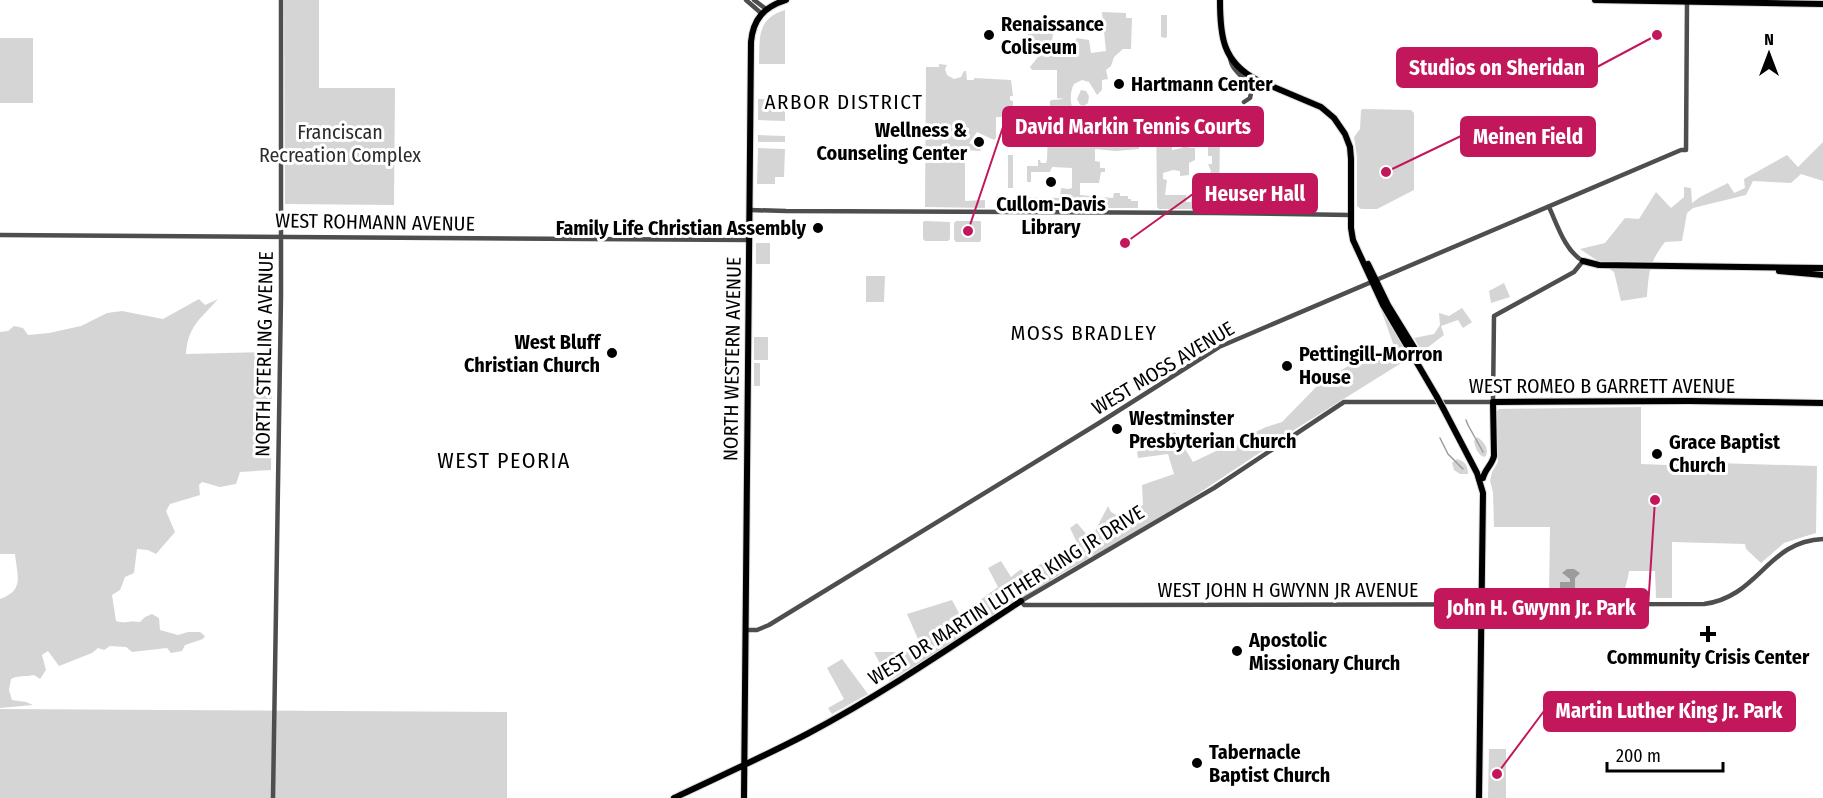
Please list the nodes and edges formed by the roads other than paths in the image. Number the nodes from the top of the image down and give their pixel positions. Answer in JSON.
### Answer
{"nodes":[{"id":1,"x":281,"y":0,"type":"edge"},
{"id":2,"x":746,"y":0,"type":"edge"},
{"id":3,"x":754,"y":0,"type":"edge"},
{"id":4,"x":786,"y":0,"type":"edge"},
{"id":5,"x":1220,"y":0,"type":"edge"},
{"id":6,"x":1595,"y":0,"type":"edge"},
{"id":7,"x":1688,"y":1,"type":"edge"},
{"id":8,"x":1823,"y":4,"type":"edge"},
{"id":9,"x":764,"y":11,"type":"junction"},
{"id":10,"x":1230,"y":57,"type":"junction"},
{"id":11,"x":1244,"y":102,"type":"dead end"},
{"id":12,"x":1549,"y":207,"type":"junction"},
{"id":13,"x":750,"y":210,"type":"junction"},
{"id":14,"x":1350,"y":215,"type":"junction"},
{"id":15,"x":0,"y":235,"type":"edge"},
{"id":16,"x":280,"y":236,"type":"junction"},
{"id":17,"x":749,"y":240,"type":"junction"},
{"id":18,"x":1583,"y":261,"type":"junction"},
{"id":19,"x":1755,"y":267,"type":"junction"},
{"id":20,"x":1823,"y":268,"type":"edge"},
{"id":21,"x":1823,"y":275,"type":"edge"},
{"id":22,"x":1374,"y":281,"type":"junction"},
{"id":23,"x":1344,"y":402,"type":"joint"},
{"id":24,"x":1493,"y":402,"type":"junction"},
{"id":25,"x":1823,"y":403,"type":"edge"},
{"id":26,"x":1444,"y":407,"type":"junction"},
{"id":27,"x":1476,"y":463,"type":"junction"},
{"id":28,"x":1488,"y":467,"type":"junction"},
{"id":29,"x":1479,"y":470,"type":"junction"},
{"id":30,"x":1483,"y":478,"type":"junction"},
{"id":31,"x":1484,"y":531,"type":"junction"},
{"id":32,"x":1823,"y":539,"type":"edge"},
{"id":33,"x":1021,"y":601,"type":"junction"},
{"id":34,"x":1483,"y":604,"type":"junction"},
{"id":35,"x":746,"y":630,"type":"junction"},
{"id":36,"x":745,"y":764,"type":"junction"},
{"id":37,"x":273,"y":798,"type":"edge"},
{"id":38,"x":674,"y":798,"type":"edge"},
{"id":39,"x":744,"y":798,"type":"edge"},
{"id":40,"x":1479,"y":798,"type":"edge"}],
"edges":[{"from":1,"to":16,"type":"street","name":"NORTH STERLING AVENUE"},
{"from":2,"to":9,"type":"street"},
{"from":3,"to":9,"type":"street"},
{"from":4,"to":9,"type":"main road"},
{"from":5,"to":10,"type":"main road"},
{"from":6,"to":7,"type":"main road"},
{"from":7,"to":8,"type":"main road"},
{"from":7,"to":12,"type":"street","name":"WEST MOSS AVENUE"},
{"from":9,"to":13,"type":"main road","name":"NORTH WESTERN AVENUE"},
{"from":10,"to":11,"type":"street"},
{"from":10,"to":14,"type":"main road"},
{"from":12,"to":18,"type":"street"},
{"from":12,"to":22,"type":"street","name":"WEST MOSS AVENUE"},
{"from":13,"to":14,"type":"street"},
{"from":13,"to":17,"type":"main road","name":"NORTH WESTERN AVENUE"},
{"from":14,"to":22,"type":"main road"},
{"from":15,"to":16,"type":"street","name":"WEST ROHMANN AVENUE"},
{"from":16,"to":17,"type":"street","name":"WEST ROHMANN AVENUE"},
{"from":16,"to":37,"type":"street","name":"NORTH STERLING AVENUE"},
{"from":17,"to":35,"type":"main road","name":"NORTH WESTERN AVENUE"},
{"from":18,"to":19,"type":"main road"},
{"from":18,"to":24,"type":"street"},
{"from":19,"to":20,"type":"main road"},
{"from":19,"to":21,"type":"main road"},
{"from":22,"to":26,"type":"main road","bridge":true},
{"from":22,"to":35,"type":"street","name":"WEST MOSS AVENUE"},
{"from":23,"to":24,"type":"street","name":"WEST ROMEO B GARRETT AVENUE"},
{"from":23,"to":33,"type":"street","name":"WEST DR MARTIN LUTHER KING JR DRIVE"},
{"from":24,"to":25,"type":"main road","name":"WEST ROMEO B GARRETT AVENUE"},
{"from":24,"to":28,"type":"main road"},
{"from":26,"to":27,"type":"main road"},
{"from":26,"to":31,"type":"main road"},
{"from":27,"to":28,"type":"main road"},
{"from":27,"to":29,"type":"main road"},
{"from":28,"to":29,"type":"main road"},
{"from":28,"to":30,"type":"main road"},
{"from":29,"to":30,"type":"main road"},
{"from":30,"to":31,"type":"main road"},
{"from":31,"to":34,"type":"main road"},
{"from":32,"to":34,"type":"street","name":"WEST JOHN H GWYNN JR AVENUE"},
{"from":33,"to":34,"type":"street","name":"WEST JOHN H GWYNN JR AVENUE"},
{"from":33,"to":36,"type":"main road","name":"WEST DR MARTIN LUTHER KING JR DRIVE"},
{"from":34,"to":40,"type":"main road"},
{"from":35,"to":36,"type":"main road","name":"NORTH WESTERN AVENUE"},
{"from":36,"to":38,"type":"main road","name":"WEST DR MARTIN LUTHER KING JR DRIVE"},
{"from":36,"to":39,"type":"main road","name":"NORTH WESTERN AVENUE"}]}
